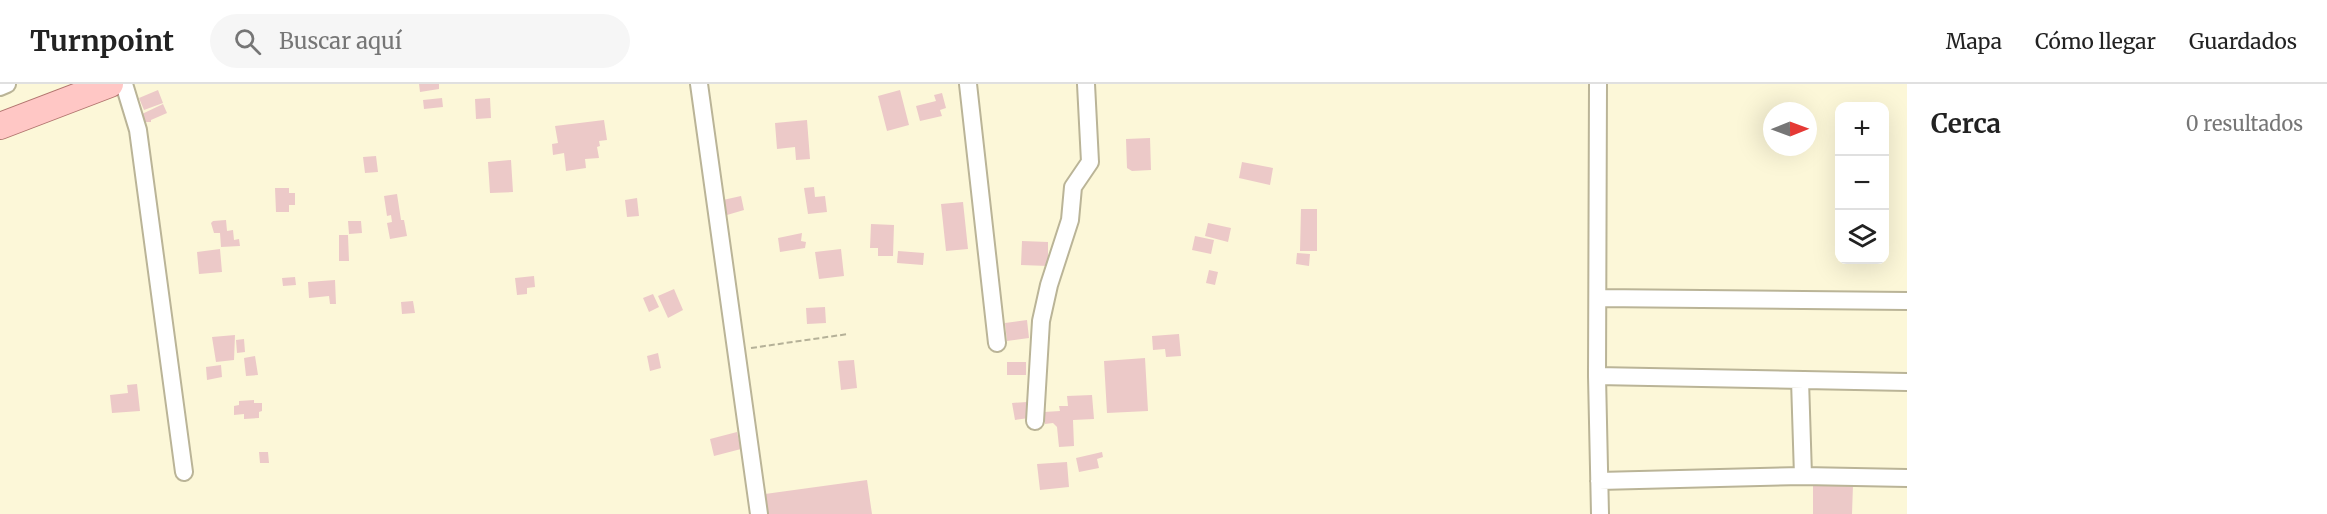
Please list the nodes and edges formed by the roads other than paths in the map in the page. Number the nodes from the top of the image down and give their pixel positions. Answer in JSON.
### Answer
{"nodes":[{"id":1,"x":7,"y":84,"type":"edge"},
{"id":2,"x":124,"y":84,"type":"edge"},
{"id":3,"x":699,"y":84,"type":"edge"},
{"id":4,"x":968,"y":84,"type":"edge"},
{"id":5,"x":1086,"y":84,"type":"edge"},
{"id":6,"x":1598,"y":84,"type":"edge"},
{"id":7,"x":99,"y":86,"type":"edge"},
{"id":8,"x":0,"y":87,"type":"edge"},
{"id":9,"x":0,"y":126,"type":"edge"},
{"id":10,"x":1598,"y":298,"type":"junction"},
{"id":11,"x":1907,"y":300,"type":"edge"},
{"id":12,"x":997,"y":343,"type":"dead end"},
{"id":13,"x":1597,"y":376,"type":"junction"},
{"id":14,"x":1800,"y":380,"type":"junction"},
{"id":15,"x":1907,"y":382,"type":"edge"},
{"id":16,"x":1035,"y":421,"type":"dead end"},
{"id":17,"x":184,"y":472,"type":"dead end"},
{"id":18,"x":1803,"y":476,"type":"junction"},
{"id":19,"x":1907,"y":478,"type":"edge"},
{"id":20,"x":1599,"y":481,"type":"junction"},
{"id":21,"x":759,"y":514,"type":"edge"},
{"id":22,"x":1600,"y":514,"type":"edge"}],
"edges":[{"from":1,"to":8,"type":"street"},
{"from":2,"to":17,"type":"street"},
{"from":3,"to":21,"type":"street"},
{"from":4,"to":12,"type":"street"},
{"from":5,"to":16,"type":"street"},
{"from":6,"to":10,"type":"street"},
{"from":7,"to":9,"type":"main road"},
{"from":10,"to":11,"type":"street"},
{"from":10,"to":13,"type":"street"},
{"from":13,"to":14,"type":"street"},
{"from":13,"to":20,"type":"street"},
{"from":14,"to":15,"type":"street"},
{"from":14,"to":18,"type":"street"},
{"from":18,"to":19,"type":"street"},
{"from":18,"to":20,"type":"street"},
{"from":20,"to":22,"type":"street"}]}
